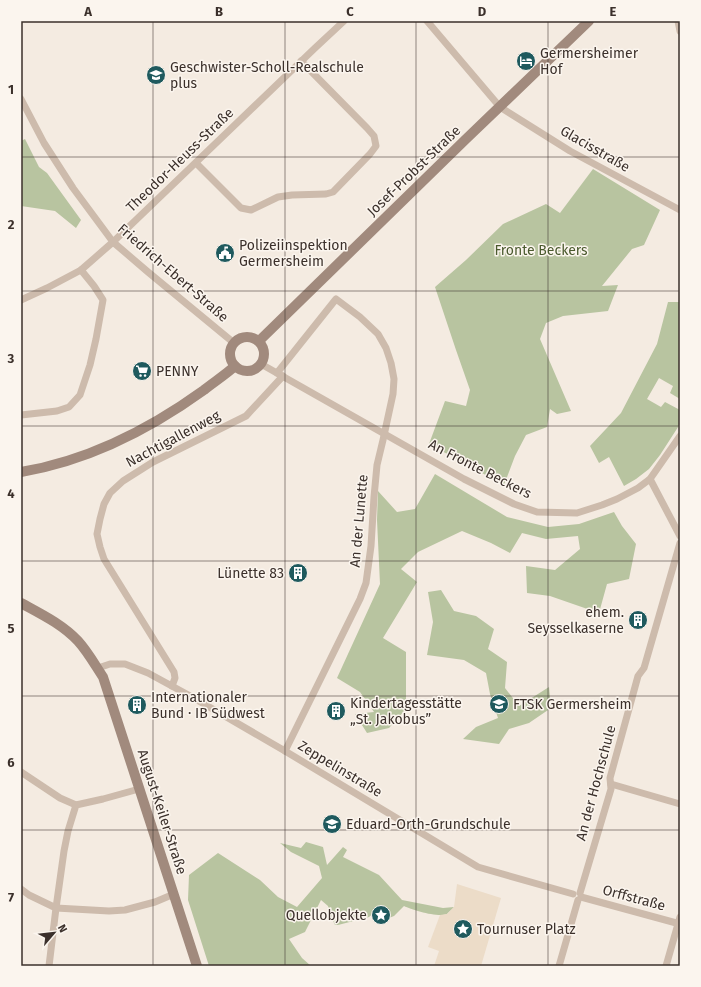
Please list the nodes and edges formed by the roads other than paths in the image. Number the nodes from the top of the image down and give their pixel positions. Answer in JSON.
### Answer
{"nodes":[{"id":1,"x":344,"y":21,"type":"edge"},
{"id":2,"x":427,"y":21,"type":"edge"},
{"id":3,"x":589,"y":21,"type":"edge"},
{"id":4,"x":678,"y":21,"type":"edge"},
{"id":5,"x":680,"y":32,"type":"edge"},
{"id":6,"x":301,"y":61,"type":"junction"},
{"id":7,"x":21,"y":98,"type":"edge"},
{"id":8,"x":500,"y":107,"type":"junction"},
{"id":9,"x":196,"y":163,"type":"junction"},
{"id":10,"x":680,"y":210,"type":"edge"},
{"id":11,"x":113,"y":242,"type":"junction"},
{"id":12,"x":81,"y":270,"type":"junction"},
{"id":13,"x":21,"y":300,"type":"edge"},
{"id":14,"x":259,"y":342,"type":"junction"},
{"id":15,"x":234,"y":343,"type":"junction"},
{"id":16,"x":261,"y":364,"type":"junction"},
{"id":17,"x":235,"y":366,"type":"junction"},
{"id":18,"x":280,"y":374,"type":"junction"},
{"id":19,"x":21,"y":415,"type":"edge"},
{"id":20,"x":384,"y":433,"type":"junction"},
{"id":21,"x":680,"y":436,"type":"edge"},
{"id":22,"x":21,"y":472,"type":"edge"},
{"id":23,"x":650,"y":479,"type":"junction"},
{"id":24,"x":680,"y":536,"type":"edge"},
{"id":25,"x":680,"y":543,"type":"edge"},
{"id":26,"x":21,"y":603,"type":"edge"},
{"id":27,"x":98,"y":668,"type":"junction"},
{"id":28,"x":172,"y":686,"type":"junction"},
{"id":29,"x":285,"y":751,"type":"junction"},
{"id":30,"x":21,"y":772,"type":"edge"},
{"id":31,"x":611,"y":784,"type":"junction"},
{"id":32,"x":139,"y":788,"type":"junction"},
{"id":33,"x":680,"y":804,"type":"edge"},
{"id":34,"x":76,"y":805,"type":"junction"},
{"id":35,"x":21,"y":889,"type":"edge"},
{"id":36,"x":174,"y":894,"type":"junction"},
{"id":37,"x":578,"y":896,"type":"junction"},
{"id":38,"x":56,"y":908,"type":"junction"},
{"id":39,"x":679,"y":921,"type":"edge"},
{"id":40,"x":49,"y":966,"type":"edge"},
{"id":41,"x":197,"y":966,"type":"edge"},
{"id":42,"x":559,"y":966,"type":"edge"},
{"id":43,"x":666,"y":966,"type":"edge"}],
"edges":[{"from":1,"to":6,"type":"street","name":"Theodor-Heuss-Straße"},
{"from":2,"to":8,"type":"street","name":"Glacisstraße"},
{"from":3,"to":8,"type":"main road","name":"Josef-Probst-Straße"},
{"from":4,"to":5,"type":"street"},
{"from":6,"to":9,"type":"street","name":"Theodor-Heuss-Straße"},
{"from":6,"to":9,"type":"street"},
{"from":7,"to":11,"type":"street","name":"Friedrich-Ebert-Straße"},
{"from":8,"to":10,"type":"street","name":"Glacisstraße"},
{"from":8,"to":14,"type":"main road","name":"Josef-Probst-Straße"},
{"from":9,"to":11,"type":"street","name":"Theodor-Heuss-Straße"},
{"from":11,"to":12,"type":"street","name":"Theodor-Heuss-Straße"},
{"from":11,"to":15,"type":"street","name":"Friedrich-Ebert-Straße"},
{"from":12,"to":13,"type":"street","name":"Theodor-Heuss-Straße"},
{"from":12,"to":19,"type":"street"},
{"from":14,"to":15,"type":"main road"},
{"from":14,"to":16,"type":"main road"},
{"from":15,"to":17,"type":"main road"},
{"from":16,"to":17,"type":"main road"},
{"from":16,"to":18,"type":"street","name":"An Fronte Beckers"},
{"from":17,"to":22,"type":"main road"},
{"from":18,"to":20,"type":"street","name":"An Fronte Beckers"},
{"from":18,"to":20,"type":"street","name":"An der Lunette"},
{"from":18,"to":28,"type":"street","name":"Nachtigallenweg"},
{"from":20,"to":23,"type":"street","name":"An Fronte Beckers"},
{"from":20,"to":29,"type":"street","name":"An der Lunette"},
{"from":21,"to":23,"type":"street","name":"An Fronte Beckers"},
{"from":23,"to":24,"type":"street"},
{"from":25,"to":31,"type":"street","name":"An der Hochschule"},
{"from":26,"to":27,"type":"main road","name":"August-Keiler-Straße"},
{"from":27,"to":28,"type":"street","name":"Zeppelinstraße"},
{"from":27,"to":32,"type":"main road","name":"August-Keiler-Straße"},
{"from":28,"to":29,"type":"street","name":"Zeppelinstraße"},
{"from":29,"to":37,"type":"street","name":"Zeppelinstraße"},
{"from":30,"to":34,"type":"street"},
{"from":31,"to":33,"type":"street"},
{"from":31,"to":37,"type":"street","name":"An der Hochschule"},
{"from":32,"to":34,"type":"street"},
{"from":32,"to":36,"type":"main road","name":"August-Keiler-Straße"},
{"from":34,"to":38,"type":"street"},
{"from":35,"to":38,"type":"street"},
{"from":36,"to":38,"type":"street"},
{"from":36,"to":41,"type":"main road","name":"August-Keiler-Straße"},
{"from":37,"to":39,"type":"street","name":"Orffstraße"},
{"from":37,"to":42,"type":"street","name":"An der Hochschule"},
{"from":38,"to":40,"type":"street"},
{"from":39,"to":43,"type":"street"}]}
